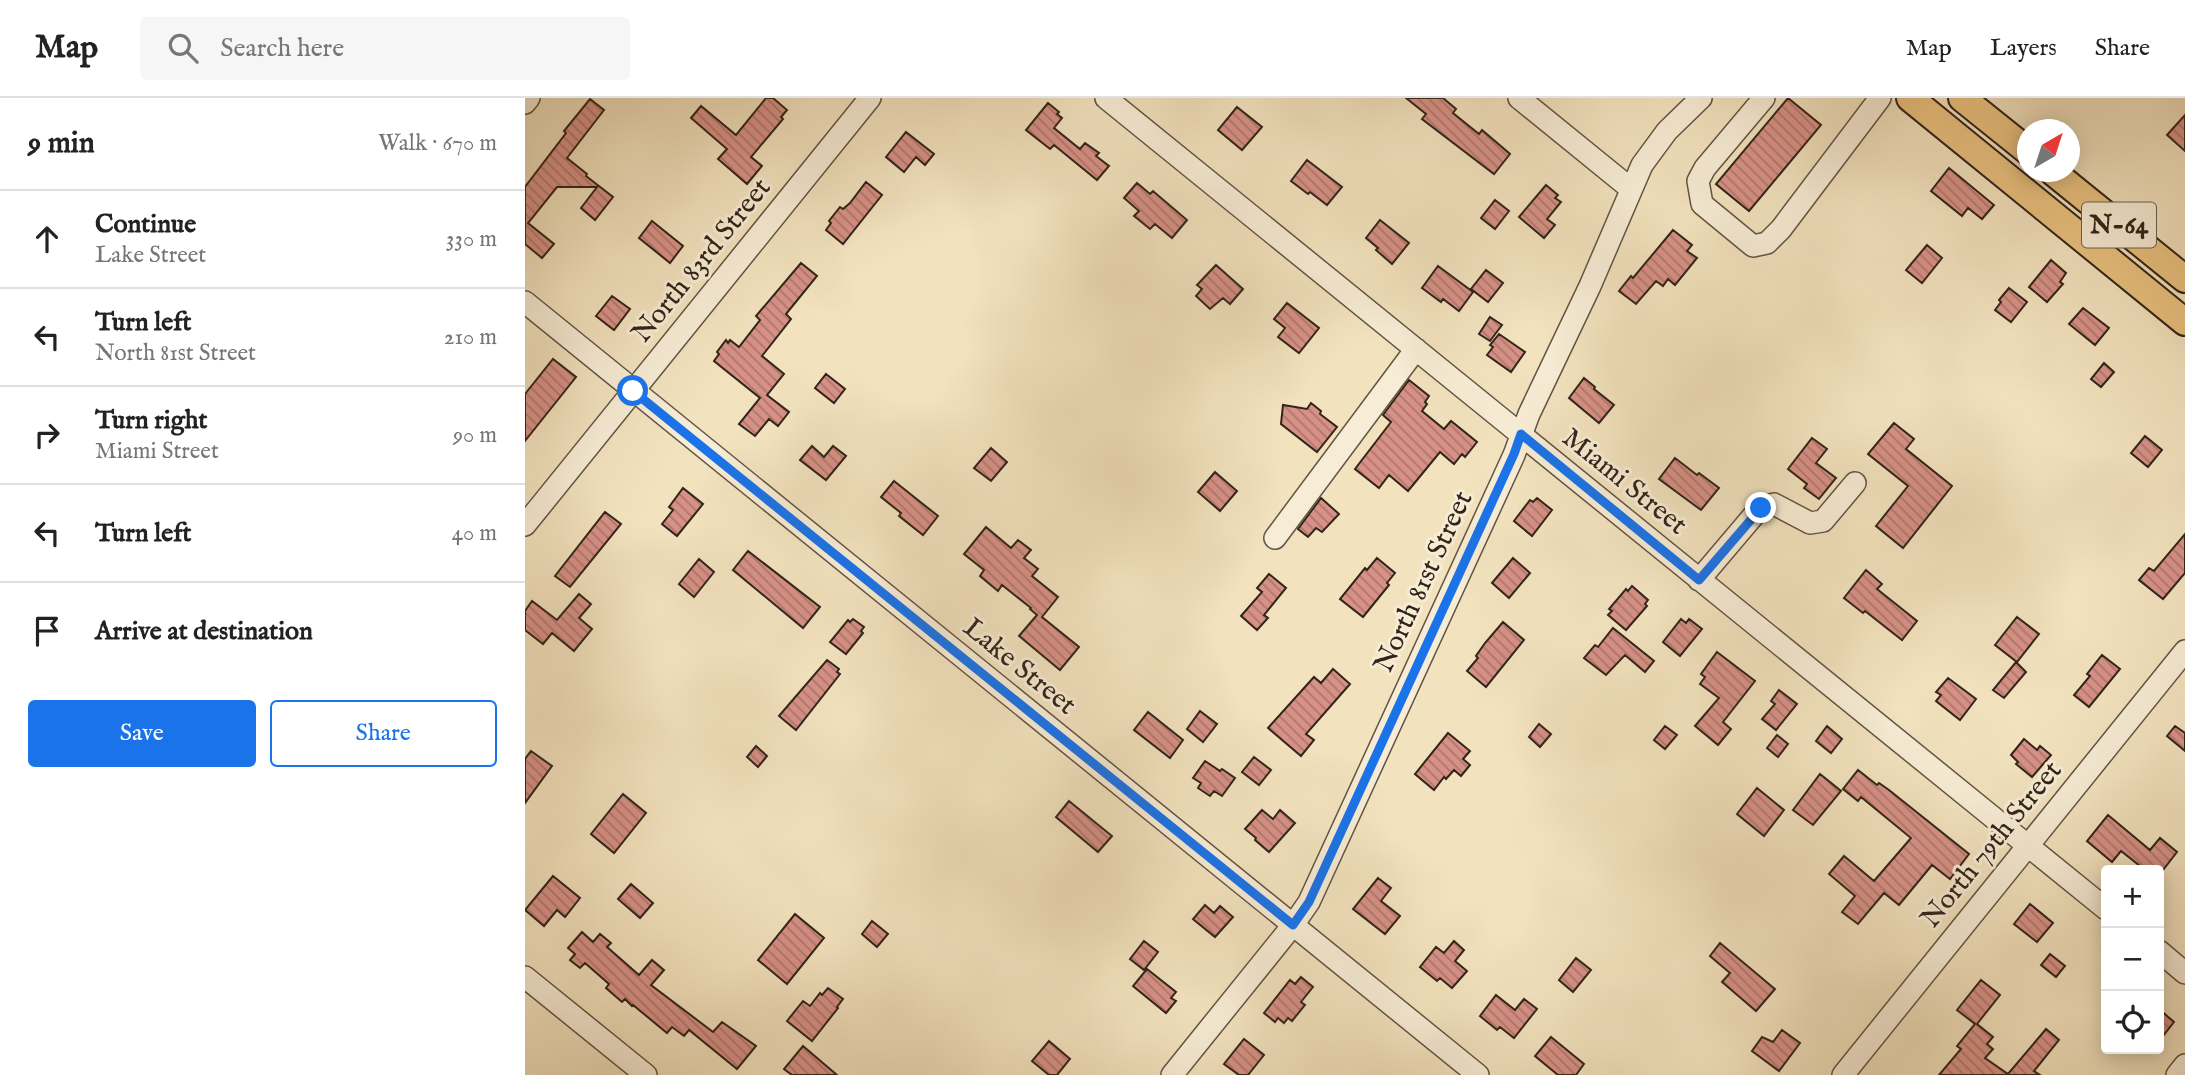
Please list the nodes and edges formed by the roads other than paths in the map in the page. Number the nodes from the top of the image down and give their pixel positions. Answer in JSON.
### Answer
{"nodes":[{"id":1,"x":529,"y":98,"type":"edge"},
{"id":2,"x":870,"y":98,"type":"edge"},
{"id":3,"x":1106,"y":98,"type":"edge"},
{"id":4,"x":1519,"y":98,"type":"edge"},
{"id":5,"x":1701,"y":98,"type":"edge"},
{"id":6,"x":1763,"y":98,"type":"edge"},
{"id":7,"x":1910,"y":98,"type":"edge"},
{"id":8,"x":1962,"y":98,"type":"edge"},
{"id":9,"x":1871,"y":100,"type":"edge"},
{"id":10,"x":525,"y":103,"type":"edge"},
{"id":11,"x":2017,"y":142,"type":"edge"},
{"id":12,"x":2065,"y":182,"type":"edge"},
{"id":13,"x":1631,"y":189,"type":"junction"},
{"id":14,"x":2185,"y":279,"type":"edge"},
{"id":15,"x":525,"y":303,"type":"edge"},
{"id":16,"x":2185,"y":322,"type":"edge"},
{"id":17,"x":1416,"y":349,"type":"junction"},
{"id":18,"x":633,"y":391,"type":"junction"},
{"id":19,"x":1521,"y":434,"type":"junction"},
{"id":20,"x":1855,"y":483,"type":"dead end"},
{"id":21,"x":525,"y":525,"type":"edge"},
{"id":22,"x":1275,"y":538,"type":"dead end"},
{"id":23,"x":1699,"y":580,"type":"junction"},
{"id":24,"x":2185,"y":651,"type":"edge"},
{"id":25,"x":2028,"y":846,"type":"junction"},
{"id":26,"x":2101,"y":905,"type":"edge"},
{"id":27,"x":1293,"y":925,"type":"junction"},
{"id":28,"x":2164,"y":955,"type":"edge"},
{"id":29,"x":2185,"y":973,"type":"edge"},
{"id":30,"x":525,"y":977,"type":"edge"},
{"id":31,"x":2185,"y":1065,"type":"edge"},
{"id":32,"x":646,"y":1075,"type":"edge"},
{"id":33,"x":1172,"y":1075,"type":"edge"},
{"id":34,"x":1478,"y":1075,"type":"edge"},
{"id":35,"x":1843,"y":1075,"type":"edge"},
{"id":36,"x":2177,"y":1075,"type":"edge"}],
"edges":[{"from":1,"to":10,"type":"street"},
{"from":2,"to":18,"type":"street","name":"North 83rd Street"},
{"from":3,"to":17,"type":"street","name":"Miami Street"},
{"from":4,"to":13,"type":"street"},
{"from":5,"to":13,"type":"street","name":"North 81st Street"},
{"from":6,"to":9,"type":"street"},
{"from":7,"to":16,"type":"main road","number":"N-64"},
{"from":8,"to":11,"type":"main road"},
{"from":12,"to":14,"type":"main road","number":"N-64"},
{"from":13,"to":19,"type":"street","name":"North 81st Street"},
{"from":15,"to":18,"type":"street","name":"Lake Street"},
{"from":17,"to":19,"type":"street","name":"Miami Street"},
{"from":17,"to":22,"type":"street"},
{"from":18,"to":21,"type":"street","name":"North 83rd Street"},
{"from":18,"to":27,"type":"street","name":"Lake Street"},
{"from":19,"to":23,"type":"street","name":"Miami Street"},
{"from":19,"to":27,"type":"street","name":"North 81st Street"},
{"from":20,"to":23,"type":"street"},
{"from":23,"to":25,"type":"street","name":"Miami Street"},
{"from":24,"to":25,"type":"street","name":"North 79th Street"},
{"from":25,"to":26,"type":"street","name":"Miami Street"},
{"from":25,"to":35,"type":"street","name":"North 79th Street"},
{"from":27,"to":33,"type":"street","name":"North 81st Street"},
{"from":27,"to":34,"type":"street","name":"Lake Street"},
{"from":28,"to":29,"type":"street"},
{"from":30,"to":32,"type":"street"},
{"from":31,"to":36,"type":"street"}]}
